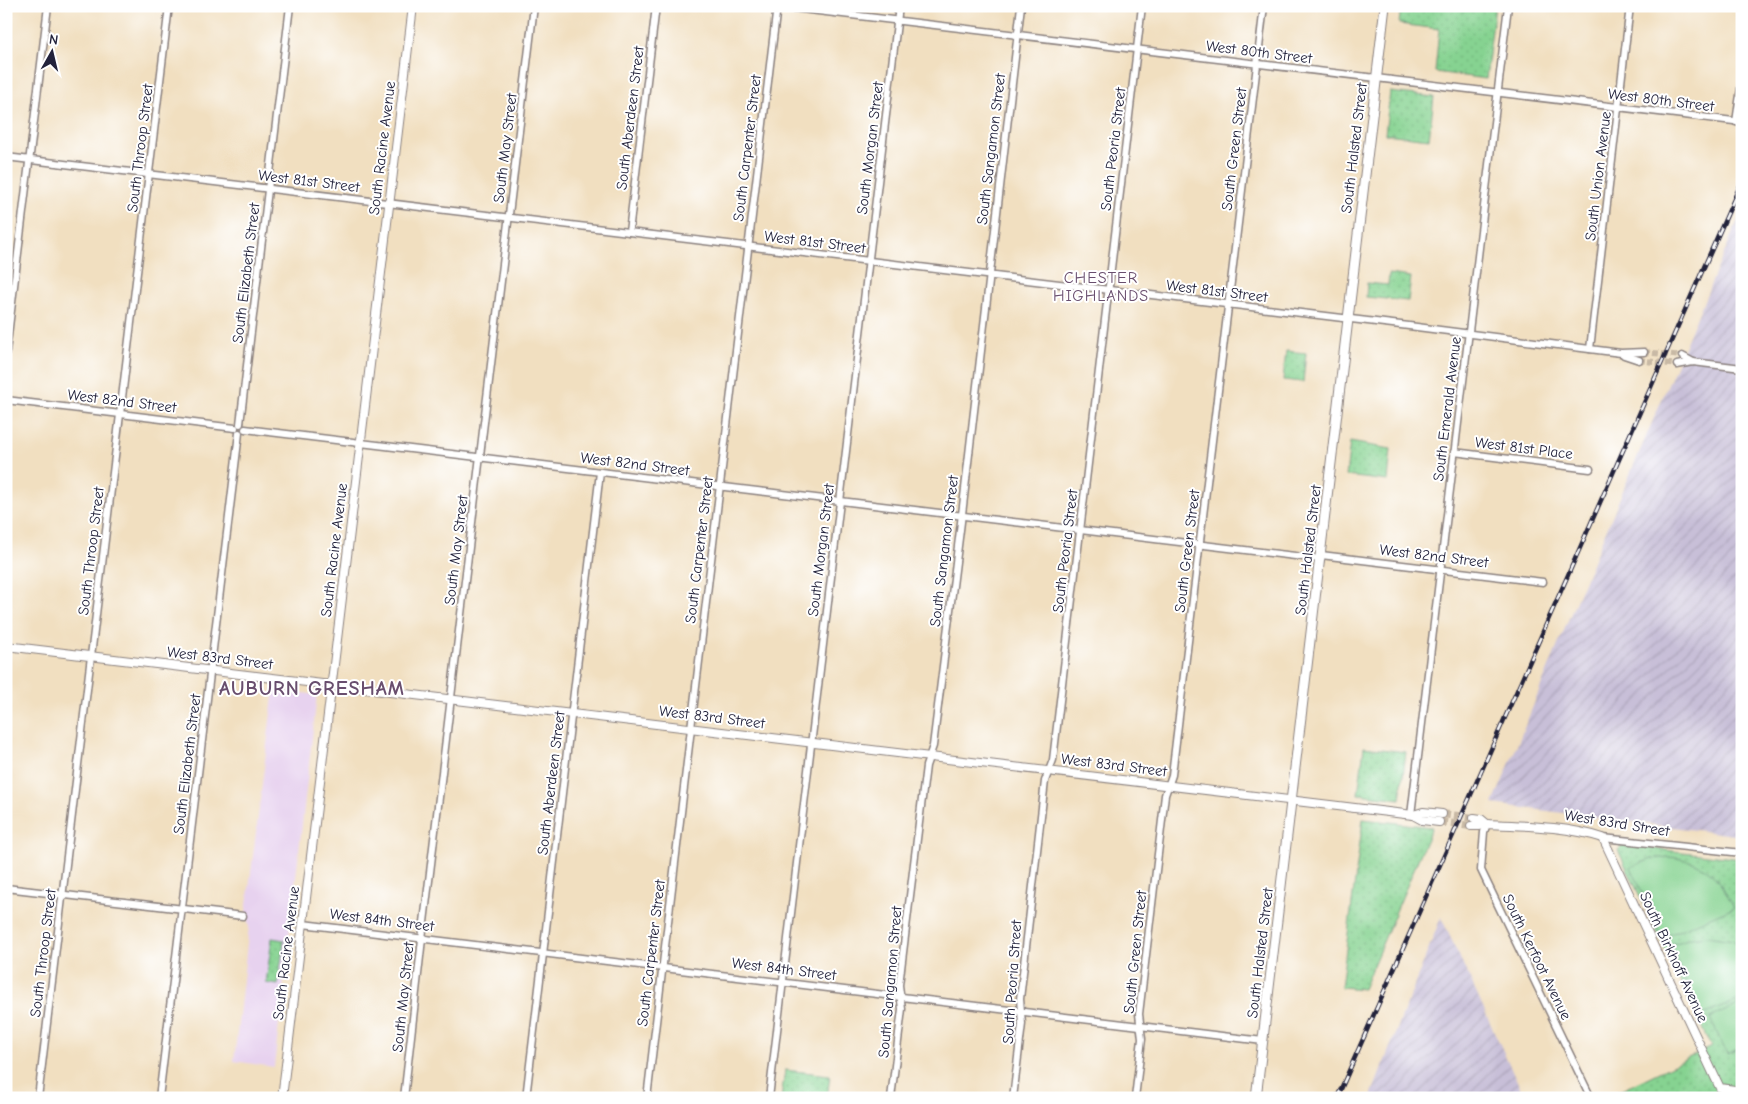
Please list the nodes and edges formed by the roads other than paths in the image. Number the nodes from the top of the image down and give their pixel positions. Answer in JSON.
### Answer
{"nodes":[{"id":1,"x":48,"y":6,"type":"edge"},
{"id":2,"x":169,"y":6,"type":"edge"},
{"id":3,"x":290,"y":6,"type":"edge"},
{"id":4,"x":412,"y":6,"type":"edge"},
{"id":5,"x":534,"y":6,"type":"edge"},
{"id":6,"x":656,"y":6,"type":"edge"},
{"id":7,"x":776,"y":6,"type":"edge"},
{"id":8,"x":900,"y":6,"type":"edge"},
{"id":9,"x":1021,"y":6,"type":"edge"},
{"id":10,"x":1142,"y":6,"type":"edge"},
{"id":11,"x":1264,"y":6,"type":"edge"},
{"id":12,"x":1385,"y":6,"type":"edge"},
{"id":13,"x":1508,"y":6,"type":"edge"},
{"id":14,"x":1630,"y":6,"type":"edge"},
{"id":15,"x":898,"y":21,"type":"junction"},
{"id":16,"x":1017,"y":35,"type":"junction"},
{"id":17,"x":1138,"y":50,"type":"junction"},
{"id":18,"x":1257,"y":64,"type":"junction"},
{"id":19,"x":1376,"y":79,"type":"junction"},
{"id":20,"x":1742,"y":81,"type":"edge"},
{"id":21,"x":1498,"y":93,"type":"junction"},
{"id":22,"x":1618,"y":108,"type":"junction"},
{"id":23,"x":1740,"y":123,"type":"edge"},
{"id":24,"x":6,"y":157,"type":"edge"},
{"id":25,"x":30,"y":160,"type":"junction"},
{"id":26,"x":149,"y":174,"type":"junction"},
{"id":27,"x":268,"y":189,"type":"junction"},
{"id":28,"x":389,"y":204,"type":"junction"},
{"id":29,"x":510,"y":218,"type":"junction"},
{"id":30,"x":629,"y":232,"type":"junction"},
{"id":31,"x":748,"y":247,"type":"junction"},
{"id":32,"x":869,"y":261,"type":"junction"},
{"id":33,"x":989,"y":276,"type":"junction"},
{"id":34,"x":1109,"y":290,"type":"junction"},
{"id":35,"x":1228,"y":305,"type":"junction"},
{"id":36,"x":1349,"y":319,"type":"junction"},
{"id":37,"x":1469,"y":334,"type":"junction"},
{"id":38,"x":1590,"y":349,"type":"junction"},
{"id":39,"x":6,"y":352,"type":"edge"},
{"id":40,"x":1644,"y":352,"type":"tunnel mouth"},
{"id":41,"x":1621,"y":353,"type":"junction"},
{"id":42,"x":1682,"y":356,"type":"tunnel mouth"},
{"id":43,"x":1639,"y":360,"type":"tunnel mouth"},
{"id":44,"x":1693,"y":362,"type":"junction"},
{"id":45,"x":1677,"y":365,"type":"tunnel mouth"},
{"id":46,"x":1742,"y":368,"type":"edge"},
{"id":47,"x":6,"y":400,"type":"edge"},
{"id":48,"x":120,"y":414,"type":"junction"},
{"id":49,"x":240,"y":428,"type":"junction"},
{"id":50,"x":360,"y":443,"type":"junction"},
{"id":51,"x":1454,"y":452,"type":"junction"},
{"id":52,"x":480,"y":457,"type":"junction"},
{"id":53,"x":1590,"y":469,"type":"dead end"},
{"id":54,"x":600,"y":472,"type":"junction"},
{"id":55,"x":719,"y":486,"type":"junction"},
{"id":56,"x":840,"y":501,"type":"junction"},
{"id":57,"x":961,"y":516,"type":"junction"},
{"id":58,"x":1080,"y":530,"type":"junction"},
{"id":59,"x":1200,"y":545,"type":"junction"},
{"id":60,"x":1320,"y":557,"type":"junction"},
{"id":61,"x":1440,"y":570,"type":"junction"},
{"id":62,"x":1543,"y":582,"type":"dead end"},
{"id":63,"x":6,"y":646,"type":"edge"},
{"id":64,"x":91,"y":656,"type":"junction"},
{"id":65,"x":210,"y":670,"type":"junction"},
{"id":66,"x":331,"y":685,"type":"junction"},
{"id":67,"x":451,"y":699,"type":"junction"},
{"id":68,"x":572,"y":714,"type":"junction"},
{"id":69,"x":690,"y":728,"type":"junction"},
{"id":70,"x":811,"y":743,"type":"junction"},
{"id":71,"x":929,"y":757,"type":"junction"},
{"id":72,"x":1049,"y":771,"type":"junction"},
{"id":73,"x":1169,"y":786,"type":"junction"},
{"id":74,"x":1292,"y":800,"type":"junction"},
{"id":75,"x":1412,"y":815,"type":"junction"},
{"id":76,"x":1440,"y":818,"type":"tunnel mouth"},
{"id":77,"x":1472,"y":822,"type":"tunnel mouth"},
{"id":78,"x":1487,"y":824,"type":"junction"},
{"id":79,"x":1603,"y":838,"type":"junction"},
{"id":80,"x":1742,"y":853,"type":"edge"},
{"id":81,"x":6,"y":888,"type":"edge"},
{"id":82,"x":63,"y":895,"type":"junction"},
{"id":83,"x":182,"y":909,"type":"junction"},
{"id":84,"x":243,"y":916,"type":"dead end"},
{"id":85,"x":303,"y":924,"type":"junction"},
{"id":86,"x":422,"y":939,"type":"junction"},
{"id":87,"x":543,"y":954,"type":"junction"},
{"id":88,"x":662,"y":968,"type":"junction"},
{"id":89,"x":782,"y":983,"type":"junction"},
{"id":90,"x":901,"y":997,"type":"junction"},
{"id":91,"x":1021,"y":1012,"type":"junction"},
{"id":92,"x":1140,"y":1026,"type":"junction"},
{"id":93,"x":1263,"y":1041,"type":"junction"},
{"id":94,"x":1742,"y":1091,"type":"edge"},
{"id":95,"x":38,"y":1098,"type":"edge"},
{"id":96,"x":159,"y":1098,"type":"edge"},
{"id":97,"x":282,"y":1098,"type":"edge"},
{"id":98,"x":404,"y":1098,"type":"edge"},
{"id":99,"x":526,"y":1098,"type":"edge"},
{"id":100,"x":646,"y":1098,"type":"edge"},
{"id":101,"x":768,"y":1098,"type":"edge"},
{"id":102,"x":892,"y":1098,"type":"edge"},
{"id":103,"x":1013,"y":1098,"type":"edge"},
{"id":104,"x":1134,"y":1098,"type":"edge"},
{"id":105,"x":1256,"y":1098,"type":"edge"},
{"id":106,"x":1591,"y":1098,"type":"edge"}],
"edges":[{"from":1,"to":25,"type":"street"},
{"from":2,"to":26,"type":"street","name":"South Throop Street"},
{"from":3,"to":27,"type":"street","name":"South Elizabeth Street"},
{"from":4,"to":28,"type":"street","name":"South Racine Avenue"},
{"from":5,"to":29,"type":"street","name":"South May Street"},
{"from":6,"to":30,"type":"street","name":"South Aberdeen Street"},
{"from":7,"to":15,"type":"street","name":"West 80th Street"},
{"from":7,"to":31,"type":"street","name":"South Carpenter Street"},
{"from":8,"to":15,"type":"street","name":"South Morgan Street"},
{"from":9,"to":16,"type":"street","name":"South Sangamon Street"},
{"from":10,"to":17,"type":"street","name":"South Peoria Street"},
{"from":11,"to":18,"type":"street","name":"South Green Street"},
{"from":12,"to":19,"type":"main road","name":"South Halsted Street"},
{"from":13,"to":21,"type":"street","name":"South Emerald Avenue"},
{"from":14,"to":22,"type":"street","name":"South Union Avenue"},
{"from":15,"to":16,"type":"street","name":"West 80th Street"},
{"from":15,"to":32,"type":"street","name":"South Morgan Street"},
{"from":16,"to":17,"type":"street","name":"West 80th Street"},
{"from":16,"to":33,"type":"street","name":"South Sangamon Street"},
{"from":17,"to":18,"type":"street","name":"West 80th Street"},
{"from":17,"to":34,"type":"street","name":"South Peoria Street"},
{"from":18,"to":19,"type":"street","name":"West 80th Street"},
{"from":18,"to":35,"type":"street","name":"South Green Street"},
{"from":19,"to":21,"type":"street","name":"West 80th Street"},
{"from":19,"to":36,"type":"main road","name":"South Halsted Street"},
{"from":20,"to":23,"type":"street"},
{"from":21,"to":22,"type":"street","name":"West 80th Street"},
{"from":21,"to":37,"type":"street","name":"South Emerald Avenue"},
{"from":22,"to":23,"type":"street","name":"West 80th Street"},
{"from":22,"to":38,"type":"street","name":"South Union Avenue"},
{"from":24,"to":25,"type":"street","name":"West 81st Street"},
{"from":25,"to":26,"type":"street","name":"West 81st Street"},
{"from":25,"to":39,"type":"street"},
{"from":26,"to":27,"type":"street","name":"West 81st Street"},
{"from":26,"to":48,"type":"street","name":"South Throop Street"},
{"from":27,"to":28,"type":"street","name":"West 81st Street"},
{"from":27,"to":49,"type":"street","name":"South Elizabeth Street"},
{"from":28,"to":29,"type":"street","name":"West 81st Street"},
{"from":28,"to":50,"type":"street","name":"South Racine Avenue"},
{"from":29,"to":30,"type":"street","name":"West 81st Street"},
{"from":29,"to":52,"type":"street","name":"South May Street"},
{"from":30,"to":31,"type":"street","name":"West 81st Street"},
{"from":31,"to":32,"type":"street","name":"West 81st Street"},
{"from":31,"to":55,"type":"street","name":"South Carpenter Street"},
{"from":32,"to":33,"type":"street","name":"West 81st Street"},
{"from":32,"to":56,"type":"street","name":"South Morgan Street"},
{"from":33,"to":34,"type":"street","name":"West 81st Street"},
{"from":33,"to":57,"type":"street","name":"South Sangamon Street"},
{"from":34,"to":35,"type":"street","name":"West 81st Street"},
{"from":34,"to":58,"type":"street","name":"South Peoria Street"},
{"from":35,"to":36,"type":"street","name":"West 81st Street"},
{"from":35,"to":59,"type":"street","name":"South Green Street"},
{"from":36,"to":37,"type":"street","name":"West 81st Street"},
{"from":36,"to":60,"type":"main road","name":"South Halsted Street"},
{"from":37,"to":38,"type":"street","name":"West 81st Street"},
{"from":37,"to":51,"type":"street","name":"South Emerald Avenue"},
{"from":38,"to":41,"type":"street","name":"West 81st Street"},
{"from":40,"to":41,"type":"street","name":"West 81st Street"},
{"from":41,"to":43,"type":"street","name":"West 81st Street"},
{"from":42,"to":44,"type":"street"},
{"from":44,"to":45,"type":"street"},
{"from":44,"to":46,"type":"street"},
{"from":47,"to":48,"type":"street","name":"West 82nd Street"},
{"from":48,"to":49,"type":"street","name":"West 82nd Street"},
{"from":48,"to":64,"type":"street","name":"South Throop Street"},
{"from":49,"to":50,"type":"street","name":"West 82nd Street"},
{"from":49,"to":65,"type":"street","name":"South Elizabeth Street"},
{"from":50,"to":52,"type":"street","name":"West 82nd Street"},
{"from":50,"to":66,"type":"street","name":"South Racine Avenue"},
{"from":51,"to":53,"type":"street","name":"West 81st Place"},
{"from":51,"to":61,"type":"street","name":"South Emerald Avenue"},
{"from":52,"to":54,"type":"street","name":"West 82nd Street"},
{"from":52,"to":67,"type":"street","name":"South May Street"},
{"from":54,"to":55,"type":"street","name":"West 82nd Street"},
{"from":54,"to":68,"type":"street","name":"South Aberdeen Street"},
{"from":55,"to":56,"type":"street","name":"West 82nd Street"},
{"from":55,"to":69,"type":"street","name":"South Carpenter Street"},
{"from":56,"to":57,"type":"street","name":"West 82nd Street"},
{"from":56,"to":70,"type":"street","name":"South Morgan Street"},
{"from":57,"to":58,"type":"street","name":"West 82nd Street"},
{"from":57,"to":71,"type":"street","name":"South Sangamon Street"},
{"from":58,"to":59,"type":"street","name":"West 82nd Street"},
{"from":58,"to":72,"type":"street","name":"South Peoria Street"},
{"from":59,"to":60,"type":"street","name":"West 82nd Street"},
{"from":59,"to":73,"type":"street","name":"South Green Street"},
{"from":60,"to":61,"type":"street","name":"West 82nd Street"},
{"from":60,"to":74,"type":"main road","name":"South Halsted Street"},
{"from":61,"to":62,"type":"street","name":"West 82nd Street"},
{"from":61,"to":75,"type":"street","name":"South Emerald Avenue"},
{"from":63,"to":64,"type":"street","name":"West 83rd Street"},
{"from":64,"to":65,"type":"street","name":"West 83rd Street"},
{"from":64,"to":82,"type":"street","name":"South Throop Street"},
{"from":65,"to":66,"type":"street","name":"West 83rd Street"},
{"from":65,"to":83,"type":"street","name":"South Elizabeth Street"},
{"from":66,"to":67,"type":"street","name":"West 83rd Street"},
{"from":66,"to":85,"type":"street","name":"South Racine Avenue"},
{"from":67,"to":68,"type":"street","name":"West 83rd Street"},
{"from":67,"to":86,"type":"street","name":"South May Street"},
{"from":68,"to":69,"type":"street","name":"West 83rd Street"},
{"from":68,"to":87,"type":"street","name":"South Aberdeen Street"},
{"from":69,"to":70,"type":"street","name":"West 83rd Street"},
{"from":69,"to":88,"type":"street","name":"South Carpenter Street"},
{"from":70,"to":71,"type":"street","name":"West 83rd Street"},
{"from":70,"to":89,"type":"street","name":"South Morgan Street"},
{"from":71,"to":72,"type":"street","name":"West 83rd Street"},
{"from":71,"to":90,"type":"street","name":"South Sangamon Street"},
{"from":72,"to":73,"type":"street","name":"West 83rd Street"},
{"from":72,"to":91,"type":"street","name":"South Peoria Street"},
{"from":73,"to":74,"type":"street","name":"West 83rd Street"},
{"from":73,"to":92,"type":"street","name":"South Green Street"},
{"from":74,"to":75,"type":"street","name":"West 83rd Street"},
{"from":74,"to":93,"type":"main road","name":"South Halsted Street"},
{"from":75,"to":76,"type":"street","name":"West 83rd Street"},
{"from":77,"to":78,"type":"street","name":"West 83rd Street"},
{"from":78,"to":79,"type":"street","name":"West 83rd Street"},
{"from":78,"to":106,"type":"street","name":"South Kerfoot Avenue"},
{"from":79,"to":80,"type":"street","name":"West 83rd Street"},
{"from":79,"to":94,"type":"street","name":"South Birkhoff Avenue"},
{"from":81,"to":82,"type":"street"},
{"from":82,"to":83,"type":"street"},
{"from":82,"to":95,"type":"street","name":"South Throop Street"},
{"from":83,"to":84,"type":"street"},
{"from":83,"to":96,"type":"street","name":"South Elizabeth Street"},
{"from":85,"to":86,"type":"street","name":"West 84th Street"},
{"from":85,"to":97,"type":"street","name":"South Racine Avenue"},
{"from":86,"to":87,"type":"street","name":"West 84th Street"},
{"from":86,"to":98,"type":"street","name":"South May Street"},
{"from":87,"to":88,"type":"street","name":"West 84th Street"},
{"from":87,"to":99,"type":"street","name":"South Aberdeen Street"},
{"from":88,"to":89,"type":"street","name":"West 84th Street"},
{"from":88,"to":100,"type":"street","name":"South Carpenter Street"},
{"from":89,"to":90,"type":"street","name":"West 84th Street"},
{"from":89,"to":101,"type":"street","name":"South Morgan Street"},
{"from":90,"to":91,"type":"street","name":"West 84th Street"},
{"from":90,"to":102,"type":"street","name":"South Sangamon Street"},
{"from":91,"to":92,"type":"street","name":"West 84th Street"},
{"from":91,"to":103,"type":"street","name":"South Peoria Street"},
{"from":92,"to":93,"type":"street","name":"West 84th Street"},
{"from":92,"to":104,"type":"street","name":"South Green Street"},
{"from":93,"to":105,"type":"main road","name":"South Halsted Street"}]}
